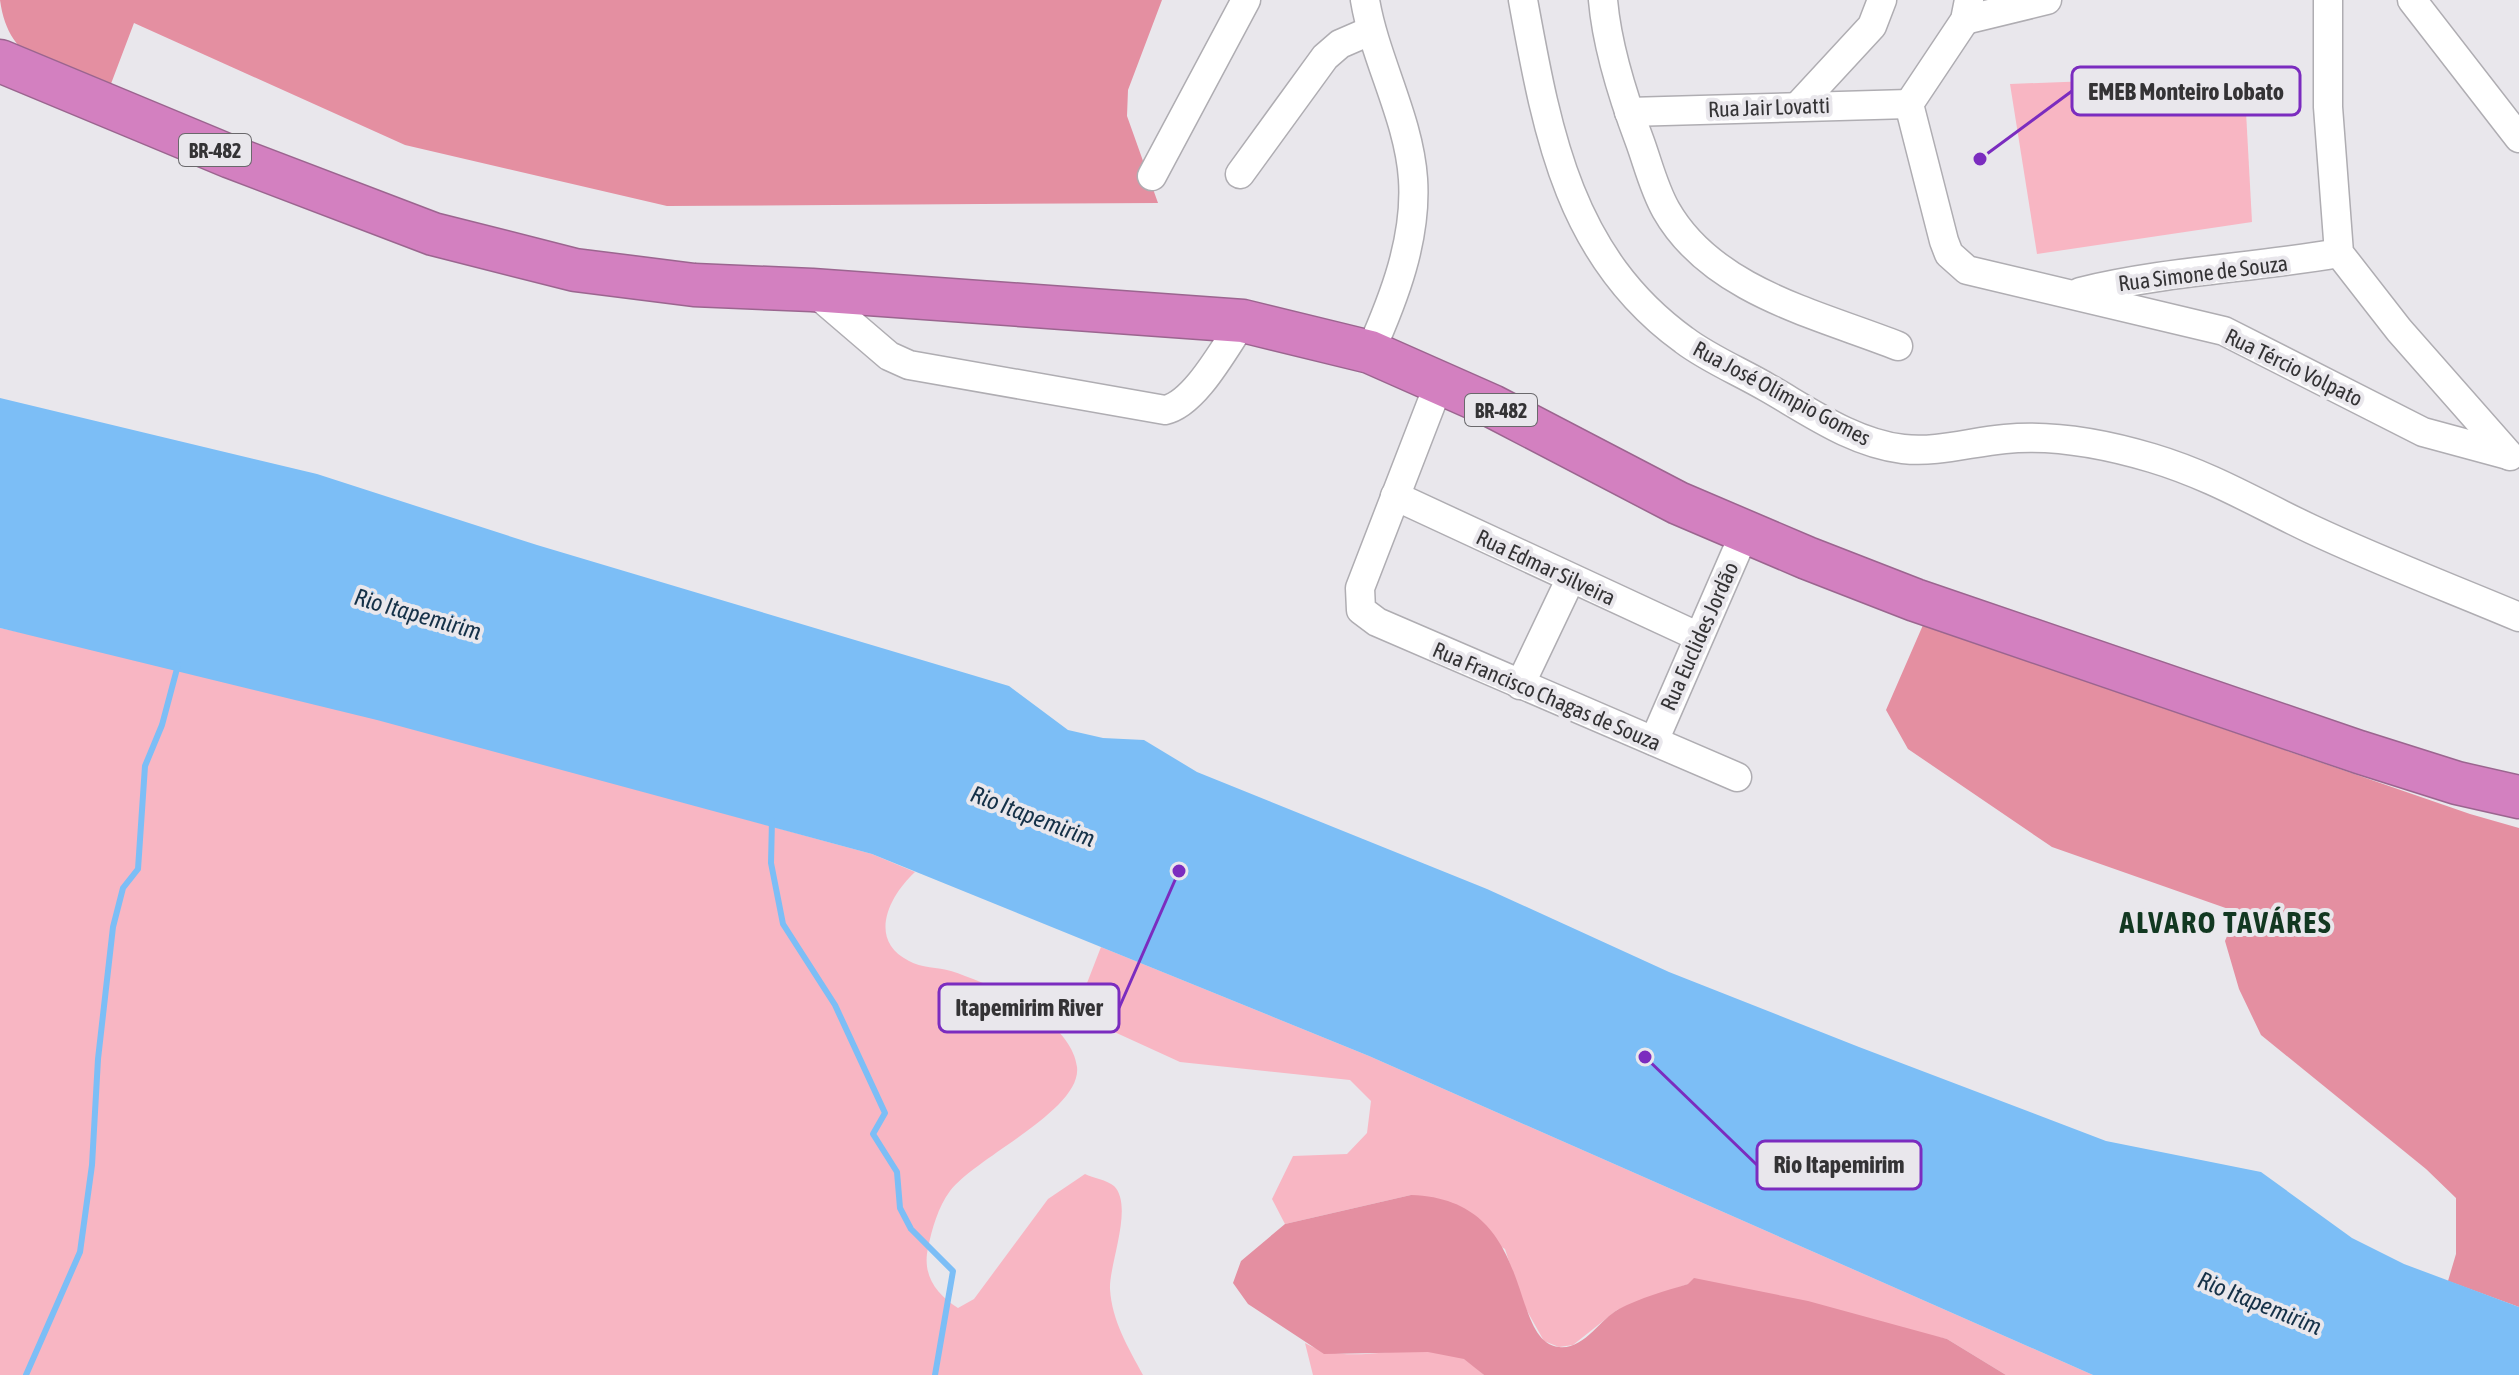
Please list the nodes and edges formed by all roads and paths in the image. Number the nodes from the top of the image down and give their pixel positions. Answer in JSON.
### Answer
{"nodes":[{"id":1,"x":1246,"y":0,"type":"edge"},
{"id":2,"x":1365,"y":0,"type":"edge"},
{"id":3,"x":1523,"y":0,"type":"edge"},
{"id":4,"x":1603,"y":0,"type":"edge"},
{"id":5,"x":1882,"y":0,"type":"edge"},
{"id":6,"x":2047,"y":0,"type":"edge"},
{"id":7,"x":2328,"y":0,"type":"edge"},
{"id":8,"x":2412,"y":0,"type":"edge"},
{"id":9,"x":1967,"y":10,"type":"edge"},
{"id":10,"x":1370,"y":31,"type":"junction"},
{"id":11,"x":0,"y":61,"type":"edge"},
{"id":12,"x":1909,"y":104,"type":"junction"},
{"id":13,"x":1799,"y":105,"type":"junction"},
{"id":14,"x":1629,"y":112,"type":"junction"},
{"id":15,"x":2519,"y":138,"type":"edge"},
{"id":16,"x":1240,"y":174,"type":"dead end"},
{"id":17,"x":1152,"y":176,"type":"dead end"},
{"id":18,"x":2339,"y":253,"type":"junction"},
{"id":19,"x":812,"y":290,"type":"junction"},
{"id":20,"x":2075,"y":293,"type":"junction"},
{"id":21,"x":1243,"y":321,"type":"junction"},
{"id":22,"x":1898,"y":346,"type":"dead end"},
{"id":23,"x":1370,"y":352,"type":"junction"},
{"id":24,"x":1440,"y":381,"type":"junction"},
{"id":25,"x":2513,"y":457,"type":"edge"},
{"id":26,"x":1395,"y":496,"type":"junction"},
{"id":27,"x":1745,"y":532,"type":"junction"},
{"id":28,"x":1570,"y":580,"type":"junction"},
{"id":29,"x":2519,"y":617,"type":"edge"},
{"id":30,"x":1697,"y":636,"type":"junction"},
{"id":31,"x":1520,"y":685,"type":"junction"},
{"id":32,"x":1654,"y":741,"type":"junction"},
{"id":33,"x":1737,"y":777,"type":"dead end"},
{"id":34,"x":2519,"y":797,"type":"edge"}],
"edges":[{"from":1,"to":17,"type":"street"},
{"from":2,"to":10,"type":"street"},
{"from":3,"to":29,"type":"street","name":"Rua José Olímpio Gomes"},
{"from":4,"to":14,"type":"street"},
{"from":5,"to":13,"type":"street"},
{"from":6,"to":9,"type":"street"},
{"from":7,"to":18,"type":"street"},
{"from":8,"to":15,"type":"street"},
{"from":9,"to":12,"type":"street"},
{"from":10,"to":16,"type":"street"},
{"from":10,"to":23,"type":"street"},
{"from":11,"to":19,"type":"highway","number":"BR-482"},
{"from":12,"to":13,"type":"street","name":"Rua Jair Lovatti"},
{"from":12,"to":20,"type":"street","name":"Rua Simone de Souza"},
{"from":13,"to":14,"type":"street","name":"Rua Jair Lovatti"},
{"from":14,"to":22,"type":"street"},
{"from":18,"to":20,"type":"street","name":"Rua Simone de Souza"},
{"from":18,"to":25,"type":"street"},
{"from":19,"to":21,"type":"highway","number":"BR-482"},
{"from":19,"to":21,"type":"street"},
{"from":20,"to":25,"type":"street","name":"Rua Tércio Volpato"},
{"from":21,"to":23,"type":"highway","number":"BR-482"},
{"from":23,"to":24,"type":"highway","number":"BR-482"},
{"from":24,"to":26,"type":"street"},
{"from":24,"to":27,"type":"highway","number":"BR-482"},
{"from":26,"to":28,"type":"street","name":"Rua Edmar Silveira"},
{"from":26,"to":31,"type":"street","name":"Rua Francisco Chagas de Souza"},
{"from":27,"to":30,"type":"street","name":"Rua Euclides Jordão"},
{"from":27,"to":34,"type":"highway","number":"BR-482"},
{"from":28,"to":30,"type":"street","name":"Rua Edmar Silveira"},
{"from":28,"to":31,"type":"street"},
{"from":30,"to":32,"type":"street","name":"Rua Euclides Jordão"},
{"from":31,"to":32,"type":"street","name":"Rua Francisco Chagas de Souza"},
{"from":32,"to":33,"type":"street","name":"Rua Francisco Chagas de Souza"}]}
